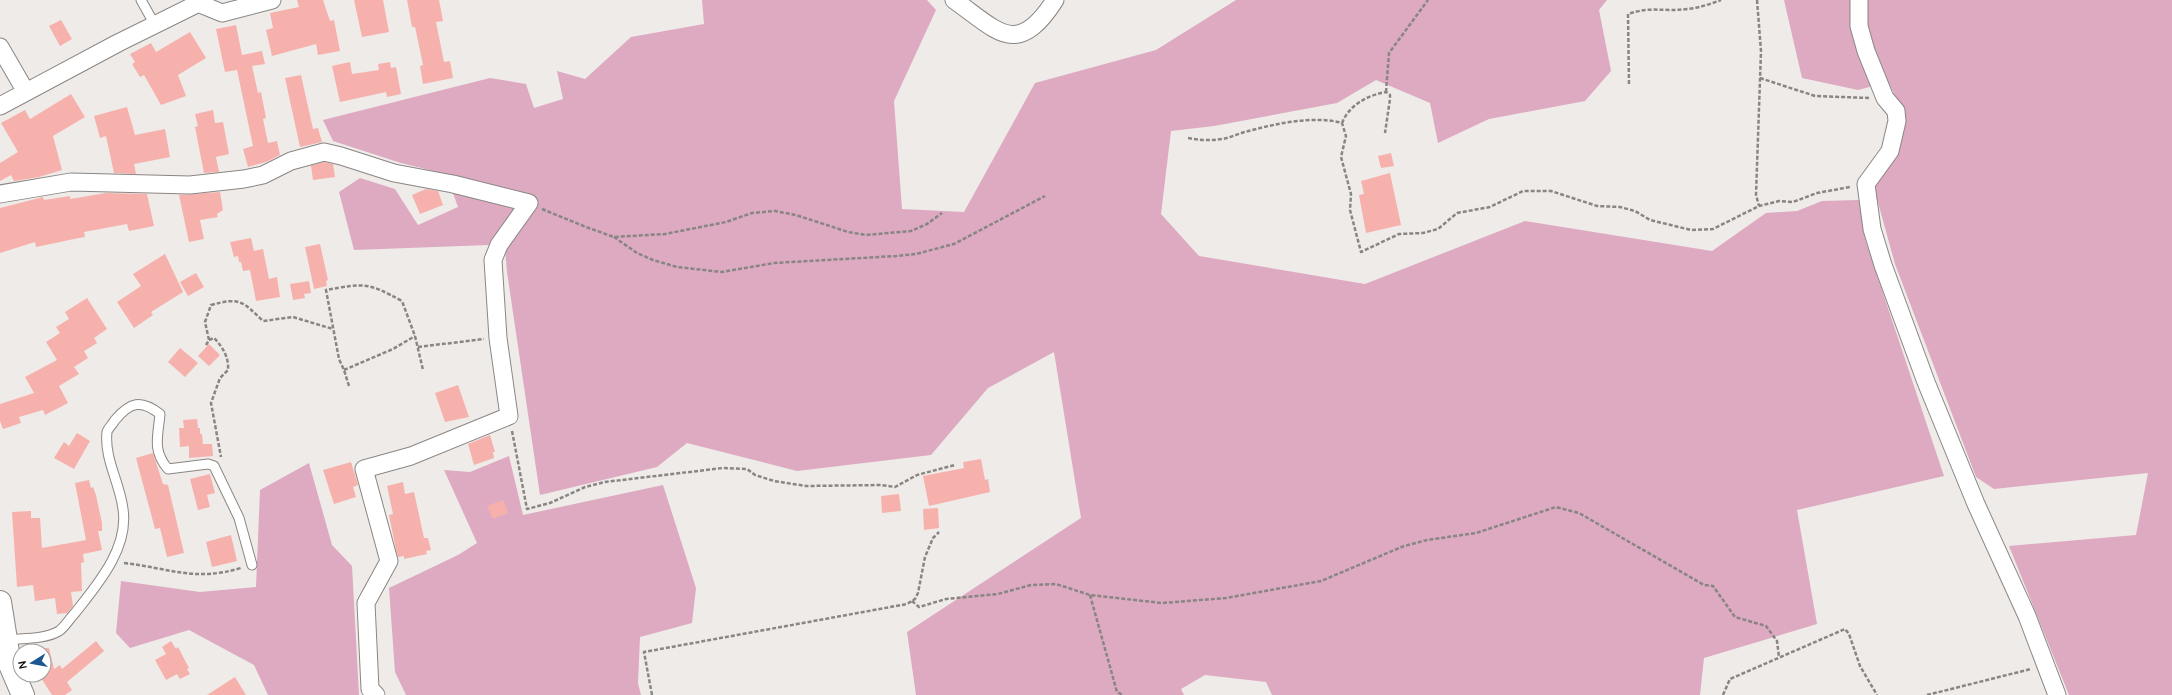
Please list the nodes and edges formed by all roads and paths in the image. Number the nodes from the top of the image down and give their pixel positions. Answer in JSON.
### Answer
{"nodes":[{"id":1,"x":141,"y":0,"type":"edge"},
{"id":2,"x":272,"y":0,"type":"edge"},
{"id":3,"x":954,"y":0,"type":"edge"},
{"id":4,"x":1055,"y":0,"type":"edge"},
{"id":5,"x":1428,"y":0,"type":"edge"},
{"id":6,"x":1721,"y":0,"type":"edge"},
{"id":7,"x":1757,"y":0,"type":"edge"},
{"id":8,"x":1859,"y":0,"type":"edge"},
{"id":9,"x":202,"y":2,"type":"edge"},
{"id":10,"x":155,"y":25,"type":"junction"},
{"id":11,"x":0,"y":47,"type":"edge"},
{"id":12,"x":1760,"y":78,"type":"junction"},
{"id":13,"x":1629,"y":84,"type":"dead end"},
{"id":14,"x":26,"y":92,"type":"junction"},
{"id":15,"x":1386,"y":92,"type":"junction"},
{"id":16,"x":1886,"y":100,"type":"junction"},
{"id":17,"x":0,"y":106,"type":"edge"},
{"id":18,"x":1342,"y":123,"type":"junction"},
{"id":19,"x":1385,"y":133,"type":"dead end"},
{"id":20,"x":1188,"y":138,"type":"dead end"},
{"id":21,"x":1866,"y":184,"type":"junction"},
{"id":22,"x":0,"y":194,"type":"edge"},
{"id":23,"x":1045,"y":196,"type":"dead end"},
{"id":24,"x":529,"y":203,"type":"junction"},
{"id":25,"x":1759,"y":206,"type":"junction"},
{"id":26,"x":942,"y":213,"type":"dead end"},
{"id":27,"x":614,"y":237,"type":"junction"},
{"id":28,"x":333,"y":329,"type":"junction"},
{"id":29,"x":415,"y":336,"type":"junction"},
{"id":30,"x":498,"y":338,"type":"junction"},
{"id":31,"x":209,"y":340,"type":"junction"},
{"id":32,"x":206,"y":345,"type":"dead end"},
{"id":33,"x":418,"y":347,"type":"junction"},
{"id":34,"x":344,"y":370,"type":"junction"},
{"id":35,"x":423,"y":370,"type":"dead end"},
{"id":36,"x":348,"y":386,"type":"dead end"},
{"id":37,"x":509,"y":416,"type":"junction"},
{"id":38,"x":218,"y":463,"type":"dead end"},
{"id":39,"x":955,"y":465,"type":"dead end"},
{"id":40,"x":939,"y":532,"type":"dead end"},
{"id":41,"x":112,"y":562,"type":"junction"},
{"id":42,"x":252,"y":565,"type":"joint"},
{"id":43,"x":1090,"y":595,"type":"junction"},
{"id":44,"x":912,"y":601,"type":"junction"},
{"id":45,"x":0,"y":602,"type":"edge"},
{"id":46,"x":5,"y":640,"type":"junction"},
{"id":47,"x":1779,"y":657,"type":"junction"},
{"id":48,"x":2045,"y":666,"type":"junction"},
{"id":49,"x":23,"y":695,"type":"edge"},
{"id":50,"x":376,"y":695,"type":"edge"},
{"id":51,"x":652,"y":695,"type":"edge"},
{"id":52,"x":1122,"y":695,"type":"edge"},
{"id":53,"x":1723,"y":695,"type":"edge"},
{"id":54,"x":1877,"y":695,"type":"edge"},
{"id":55,"x":1927,"y":695,"type":"edge"},
{"id":56,"x":2057,"y":695,"type":"edge"}],
"edges":[{"from":1,"to":10,"type":"lane"},
{"from":2,"to":9,"type":"street"},
{"from":3,"to":4,"type":"street"},
{"from":5,"to":15,"type":"path"},
{"from":6,"to":13,"type":"path"},
{"from":7,"to":12,"type":"path"},
{"from":8,"to":16,"type":"street"},
{"from":9,"to":10,"type":"street"},
{"from":10,"to":14,"type":"street"},
{"from":11,"to":14,"type":"street"},
{"from":12,"to":16,"type":"path"},
{"from":12,"to":25,"type":"path"},
{"from":14,"to":17,"type":"street"},
{"from":15,"to":18,"type":"path"},
{"from":15,"to":19,"type":"path"},
{"from":16,"to":21,"type":"street"},
{"from":18,"to":20,"type":"path"},
{"from":18,"to":25,"type":"path"},
{"from":21,"to":25,"type":"path"},
{"from":21,"to":48,"type":"street"},
{"from":22,"to":24,"type":"street"},
{"from":23,"to":27,"type":"path"},
{"from":24,"to":27,"type":"path"},
{"from":24,"to":30,"type":"street"},
{"from":26,"to":27,"type":"path"},
{"from":28,"to":29,"type":"path"},
{"from":28,"to":31,"type":"path"},
{"from":28,"to":34,"type":"path"},
{"from":29,"to":33,"type":"path"},
{"from":29,"to":34,"type":"path"},
{"from":30,"to":33,"type":"path"},
{"from":30,"to":37,"type":"street"},
{"from":31,"to":32,"type":"path"},
{"from":31,"to":38,"type":"path"},
{"from":33,"to":35,"type":"path"},
{"from":34,"to":36,"type":"path"},
{"from":37,"to":39,"type":"path"},
{"from":37,"to":50,"type":"street"},
{"from":40,"to":44,"type":"path"},
{"from":41,"to":42,"type":"path"},
{"from":41,"to":42,"type":"lane"},
{"from":41,"to":46,"type":"lane"},
{"from":43,"to":44,"type":"path"},
{"from":43,"to":47,"type":"path"},
{"from":43,"to":52,"type":"path"},
{"from":44,"to":51,"type":"path"},
{"from":45,"to":46,"type":"main road"},
{"from":46,"to":49,"type":"main road"},
{"from":47,"to":53,"type":"path"},
{"from":47,"to":54,"type":"path"},
{"from":48,"to":55,"type":"path"},
{"from":48,"to":56,"type":"street"}]}
